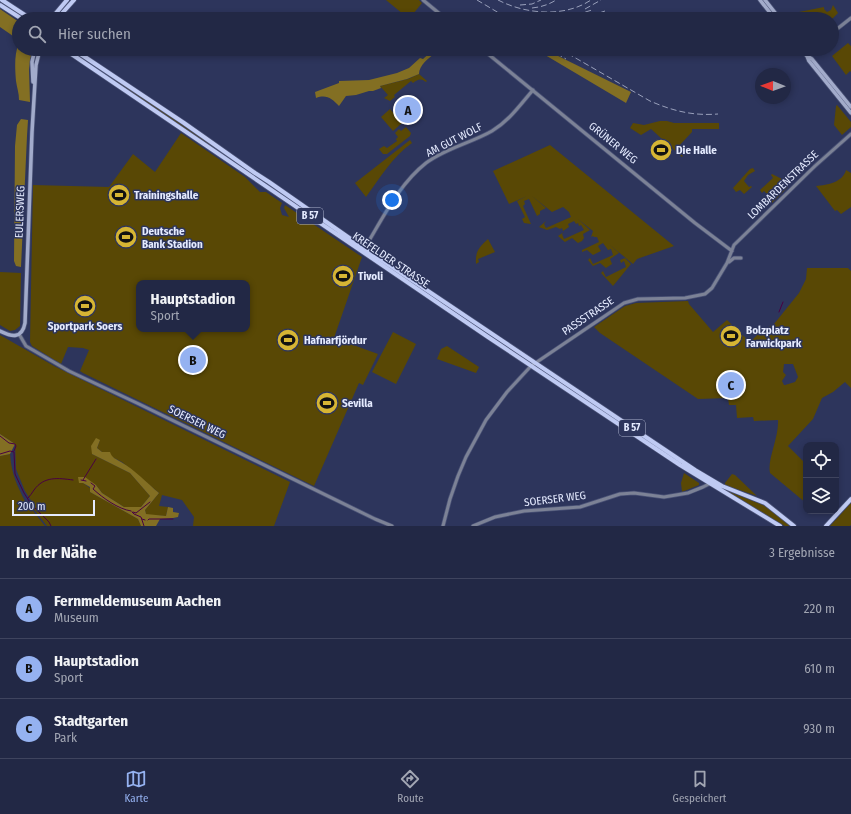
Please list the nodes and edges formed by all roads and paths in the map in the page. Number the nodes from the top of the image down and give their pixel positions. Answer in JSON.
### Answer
{"nodes":[{"id":1,"x":2,"y":0,"type":"edge"},
{"id":2,"x":67,"y":0,"type":"edge"},
{"id":3,"x":74,"y":0,"type":"edge"},
{"id":4,"x":423,"y":0,"type":"edge"},
{"id":5,"x":760,"y":0,"type":"edge"},
{"id":6,"x":765,"y":0,"type":"edge"},
{"id":7,"x":0,"y":5,"type":"edge"},
{"id":8,"x":20,"y":12,"type":"edge"},
{"id":9,"x":57,"y":12,"type":"edge"},
{"id":10,"x":63,"y":12,"type":"edge"},
{"id":11,"x":438,"y":12,"type":"edge"},
{"id":12,"x":769,"y":12,"type":"edge"},
{"id":13,"x":774,"y":12,"type":"edge"},
{"id":14,"x":12,"y":13,"type":"edge"},
{"id":15,"x":851,"y":18,"type":"edge"},
{"id":16,"x":839,"y":27,"type":"edge"},
{"id":17,"x":34,"y":56,"type":"edge"},
{"id":18,"x":38,"y":56,"type":"edge"},
{"id":19,"x":74,"y":56,"type":"edge"},
{"id":20,"x":84,"y":56,"type":"edge"},
{"id":21,"x":491,"y":56,"type":"edge"},
{"id":22,"x":806,"y":56,"type":"edge"},
{"id":23,"x":808,"y":56,"type":"edge"},
{"id":24,"x":34,"y":89,"type":"junction"},
{"id":25,"x":533,"y":90,"type":"junction"},
{"id":26,"x":851,"y":107,"type":"edge"},
{"id":27,"x":851,"y":113,"type":"edge"},
{"id":28,"x":851,"y":134,"type":"edge"},
{"id":29,"x":363,"y":250,"type":"junction"},
{"id":30,"x":732,"y":251,"type":"junction"},
{"id":31,"x":741,"y":258,"type":"dead end"},
{"id":32,"x":727,"y":263,"type":"junction"},
{"id":33,"x":0,"y":331,"type":"edge"},
{"id":34,"x":19,"y":334,"type":"junction"},
{"id":35,"x":533,"y":364,"type":"junction"},
{"id":36,"x":709,"y":484,"type":"junction"},
{"id":37,"x":717,"y":484,"type":"junction"},
{"id":38,"x":851,"y":499,"type":"edge"},
{"id":39,"x":392,"y":526,"type":"edge"},
{"id":40,"x":443,"y":526,"type":"edge"},
{"id":41,"x":473,"y":526,"type":"edge"},
{"id":42,"x":780,"y":526,"type":"edge"},
{"id":43,"x":794,"y":526,"type":"edge"},
{"id":44,"x":826,"y":526,"type":"edge"}],
"edges":[{"from":1,"to":8,"type":"main road"},
{"from":2,"to":9,"type":"main road"},
{"from":3,"to":10,"type":"main road"},
{"from":4,"to":11,"type":"street"},
{"from":5,"to":12,"type":"main road"},
{"from":6,"to":13,"type":"main road"},
{"from":7,"to":14,"type":"main road"},
{"from":15,"to":16,"type":"street"},
{"from":17,"to":24,"type":"main road","name":"EULERSWEG"},
{"from":18,"to":24,"type":"main road","name":"EULERSWEG"},
{"from":19,"to":29,"type":"main road","name":"KREFELDER STRASSE","number":"B 57"},
{"from":20,"to":29,"type":"main road","name":"KREFELDER STRASSE","number":"B 57"},
{"from":21,"to":25,"type":"street","name":"GRÜNER WEG"},
{"from":22,"to":27,"type":"main road"},
{"from":23,"to":26,"type":"main road"},
{"from":24,"to":34,"type":"main road","name":"EULERSWEG"},
{"from":25,"to":29,"type":"street","name":"AM GUT WOLF"},
{"from":25,"to":30,"type":"street","name":"GRÜNER WEG"},
{"from":28,"to":30,"type":"street","name":"LOMBARDENSTRASSE"},
{"from":29,"to":35,"type":"main road","name":"KREFELDER STRASSE","number":"B 57"},
{"from":30,"to":32,"type":"street","name":"PASSSTRASSE"},
{"from":31,"to":32,"type":"street"},
{"from":32,"to":35,"type":"street","name":"PASSSTRASSE"},
{"from":33,"to":34,"type":"main road"},
{"from":34,"to":39,"type":"street","name":"SOERSER WEG"},
{"from":35,"to":36,"type":"main road","name":"KREFELDER STRASSE","number":"B 57"},
{"from":35,"to":37,"type":"main road","name":"KREFELDER STRASSE","number":"B 57"},
{"from":35,"to":40,"type":"street","name":"PASSSTRASSE"},
{"from":36,"to":37,"type":"street","name":"KREFELDER STRASSE"},
{"from":36,"to":41,"type":"street","name":"SOERSER WEG"},
{"from":36,"to":42,"type":"main road","name":"KREFELDER STRASSE","number":"B 57"},
{"from":37,"to":43,"type":"main road","name":"KREFELDER STRASSE","number":"B 57"},
{"from":38,"to":44,"type":"main road"}]}
